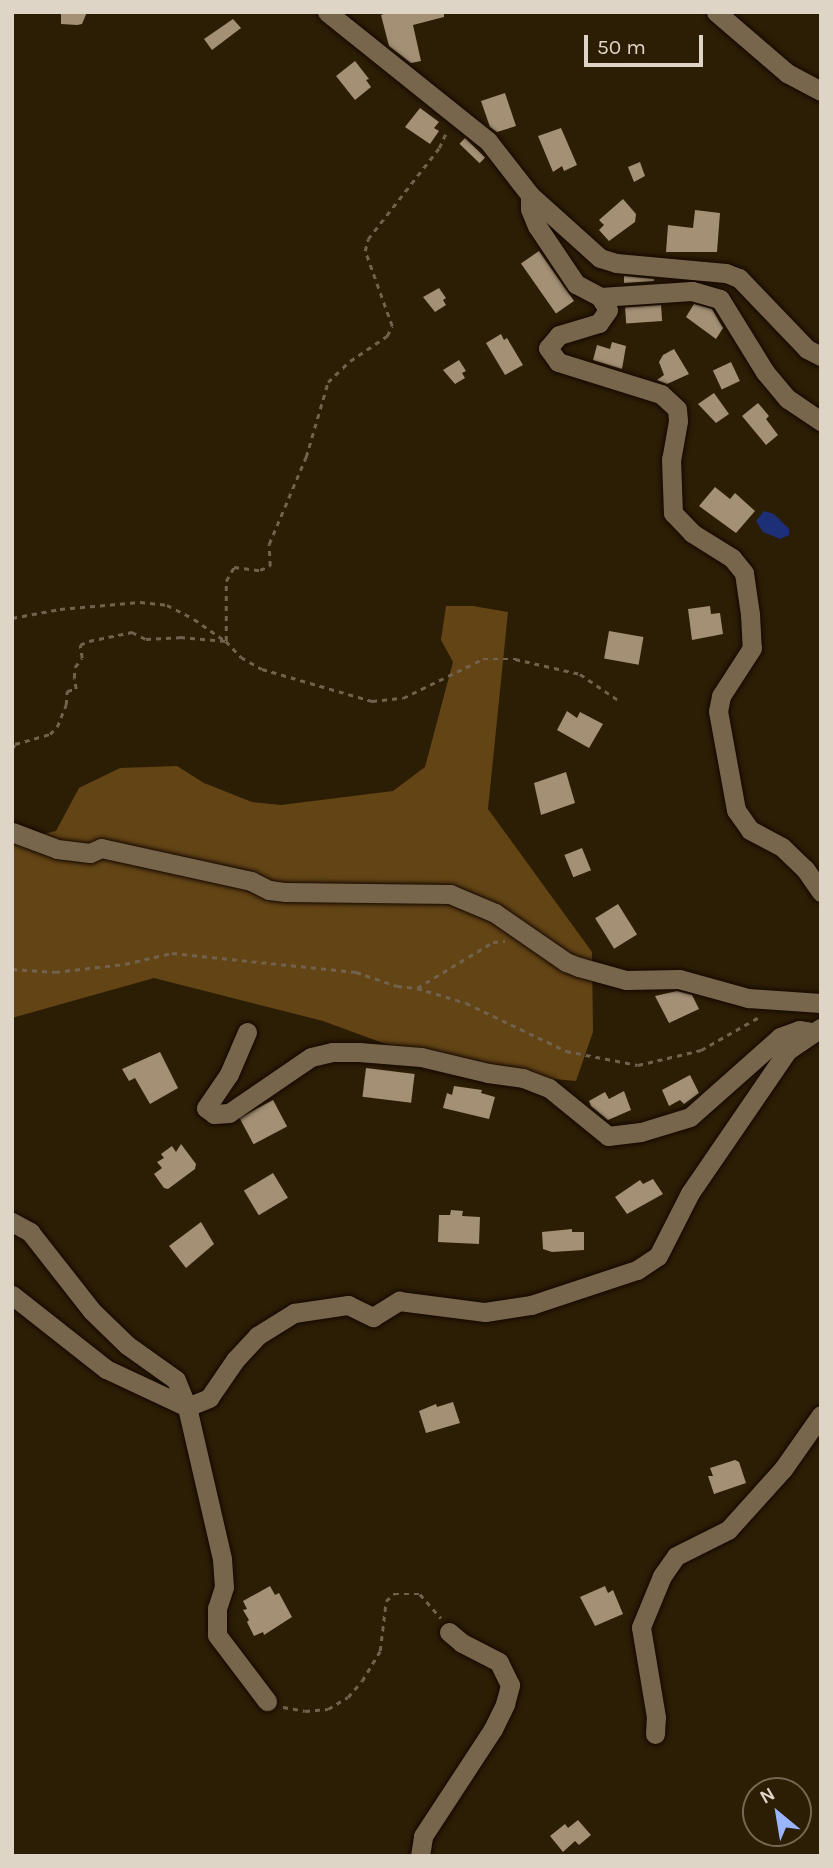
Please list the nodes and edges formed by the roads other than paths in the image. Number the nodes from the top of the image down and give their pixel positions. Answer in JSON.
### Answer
{"nodes":[{"id":1,"x":327,"y":12,"type":"edge"},
{"id":2,"x":716,"y":12,"type":"edge"},
{"id":3,"x":821,"y":91,"type":"edge"},
{"id":4,"x":530,"y":195,"type":"junction"},
{"id":5,"x":600,"y":297,"type":"junction"},
{"id":6,"x":821,"y":356,"type":"edge"},
{"id":7,"x":821,"y":421,"type":"edge"},
{"id":8,"x":12,"y":832,"type":"edge"},
{"id":9,"x":813,"y":867,"type":"edge"},
{"id":10,"x":821,"y":892,"type":"edge"},
{"id":11,"x":821,"y":1003,"type":"edge"},
{"id":12,"x":816,"y":1030,"type":"edge"},
{"id":13,"x":247,"y":1032,"type":"dead end"},
{"id":14,"x":12,"y":1222,"type":"edge"},
{"id":15,"x":12,"y":1295,"type":"edge"},
{"id":16,"x":187,"y":1408,"type":"junction"},
{"id":17,"x":821,"y":1415,"type":"edge"},
{"id":18,"x":449,"y":1632,"type":"road end"},
{"id":19,"x":267,"y":1701,"type":"road end"},
{"id":20,"x":656,"y":1734,"type":"dead end"},
{"id":21,"x":420,"y":1856,"type":"edge"}],
"edges":[{"from":1,"to":4,"type":"street"},
{"from":2,"to":3,"type":"street"},
{"from":4,"to":5,"type":"street"},
{"from":4,"to":6,"type":"street"},
{"from":5,"to":7,"type":"street"},
{"from":5,"to":9,"type":"street"},
{"from":8,"to":11,"type":"street"},
{"from":9,"to":10,"type":"street"},
{"from":12,"to":13,"type":"street"},
{"from":12,"to":16,"type":"street"},
{"from":14,"to":16,"type":"street"},
{"from":15,"to":16,"type":"street"},
{"from":16,"to":19,"type":"street"},
{"from":17,"to":20,"type":"street"},
{"from":18,"to":21,"type":"street"}]}
